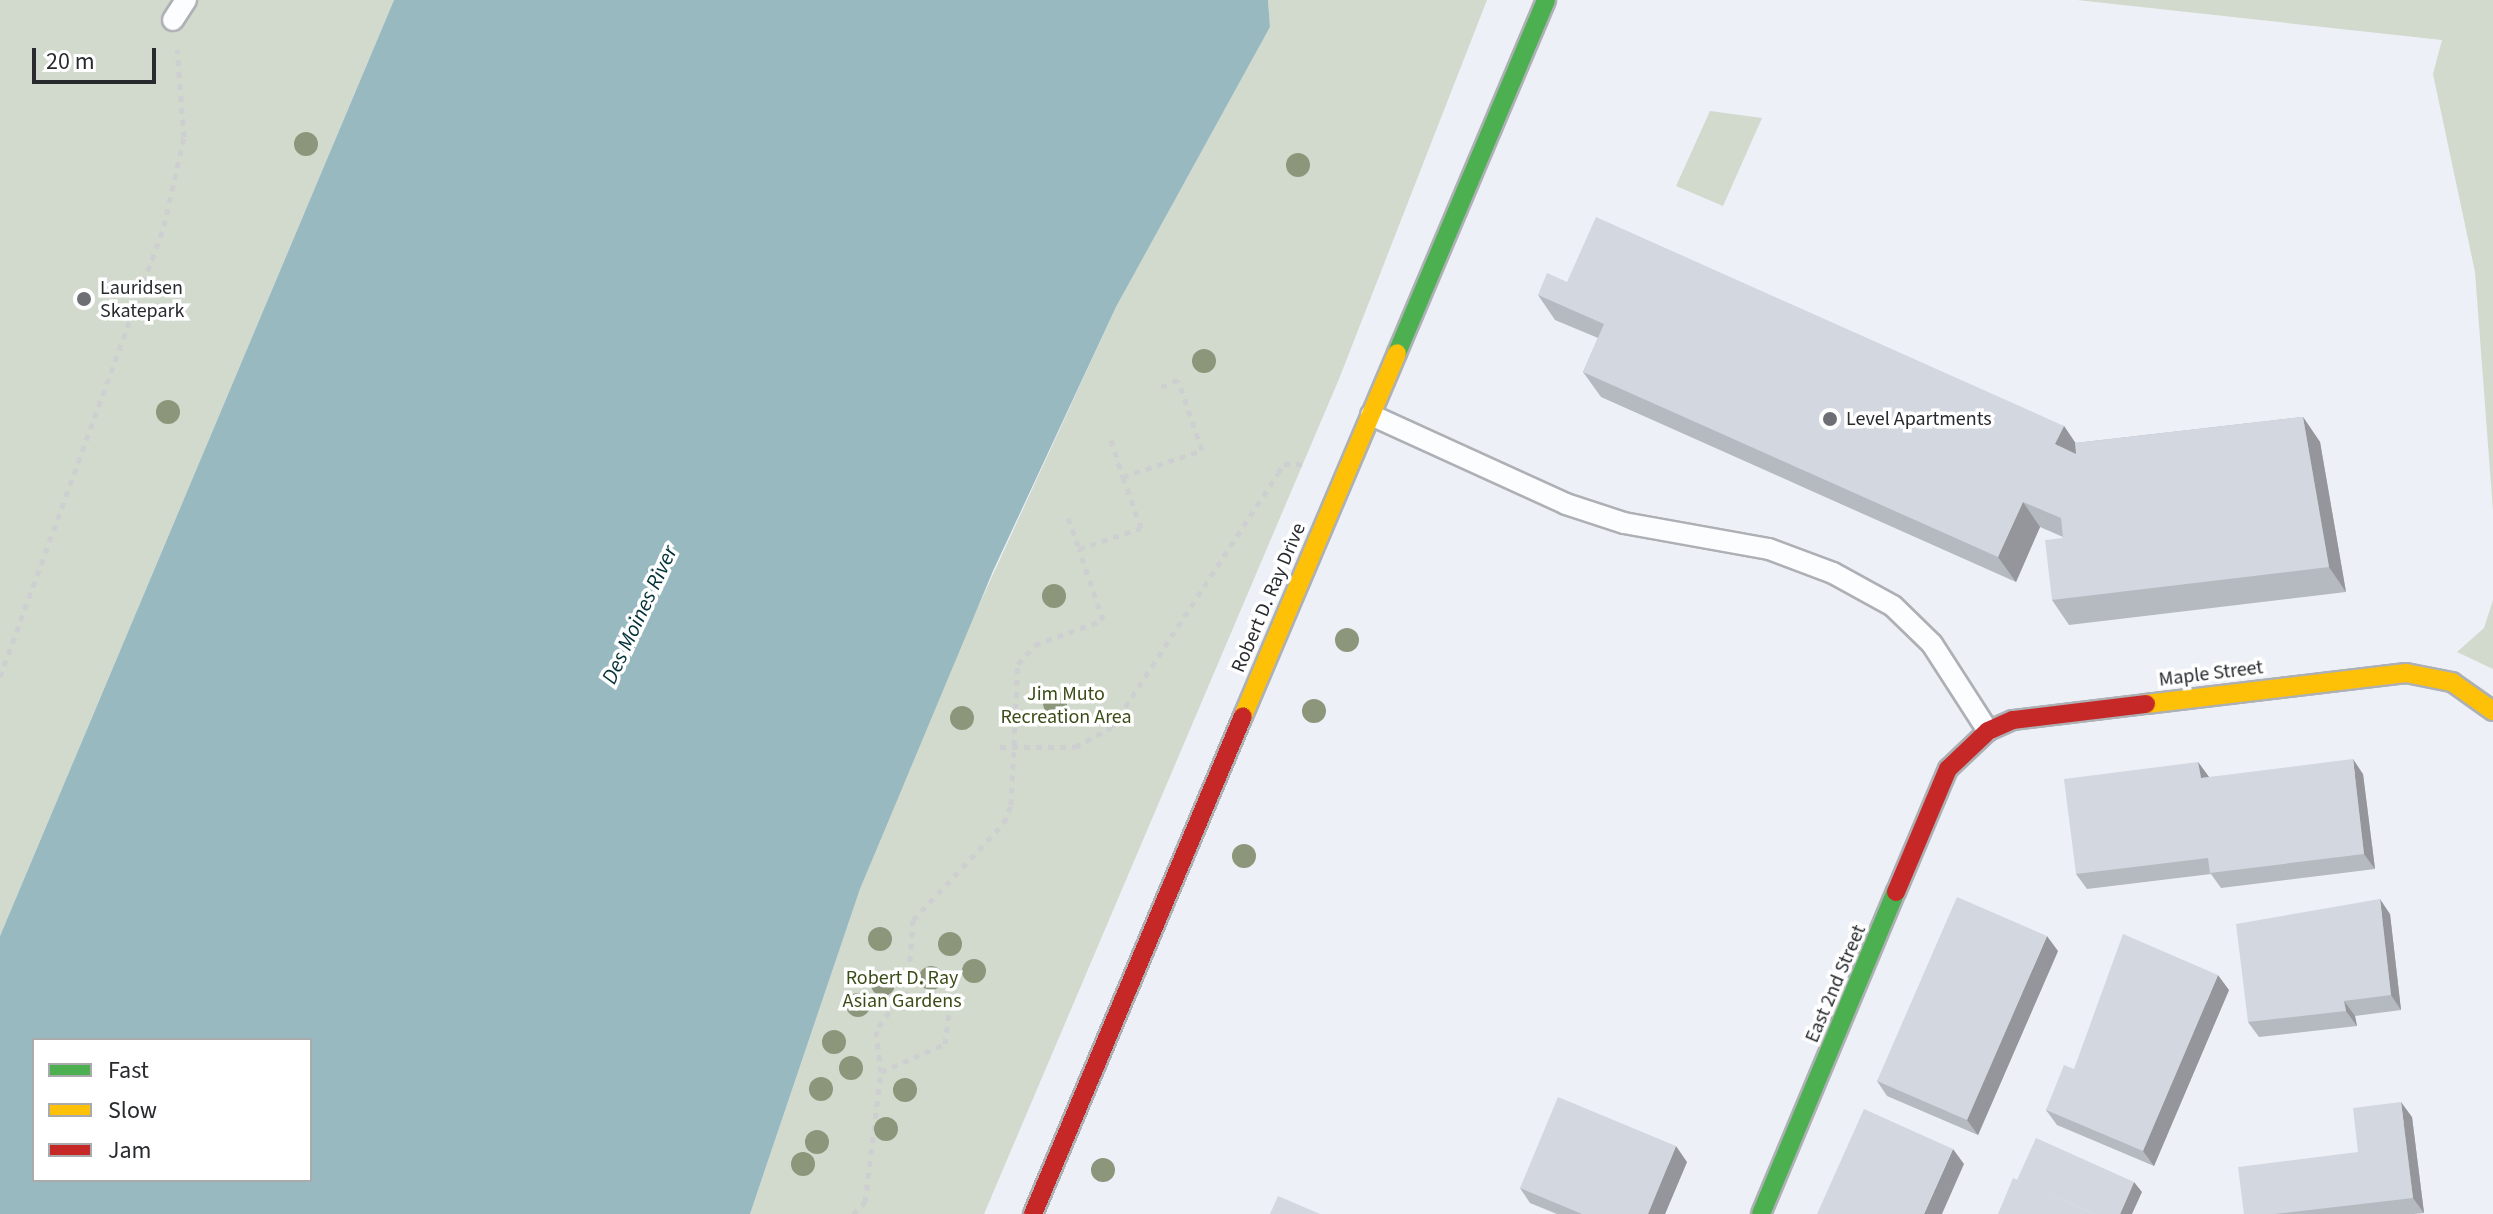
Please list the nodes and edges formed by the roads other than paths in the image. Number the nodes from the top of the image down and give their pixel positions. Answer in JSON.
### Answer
{"nodes":[{"id":1,"x":186,"y":0,"type":"edge"},
{"id":2,"x":1546,"y":0,"type":"edge"},
{"id":3,"x":173,"y":20,"type":"road end"},
{"id":4,"x":1371,"y":415,"type":"junction"},
{"id":5,"x":2491,"y":709,"type":"edge"},
{"id":6,"x":1988,"y":731,"type":"junction"},
{"id":7,"x":1948,"y":769,"type":"joint"},
{"id":8,"x":1033,"y":1214,"type":"edge"},
{"id":9,"x":1761,"y":1214,"type":"edge"}],
"edges":[{"from":1,"to":3,"type":"lane"},
{"from":2,"to":4,"type":"street","name":"Robert D. Ray Drive"},
{"from":4,"to":6,"type":"lane"},
{"from":4,"to":8,"type":"street","name":"Robert D. Ray Drive"},
{"from":5,"to":6,"type":"street","name":"Maple Street"},
{"from":6,"to":7,"type":"street","name":"Maple Street"},
{"from":7,"to":9,"type":"street","name":"East 2nd Street"}]}
